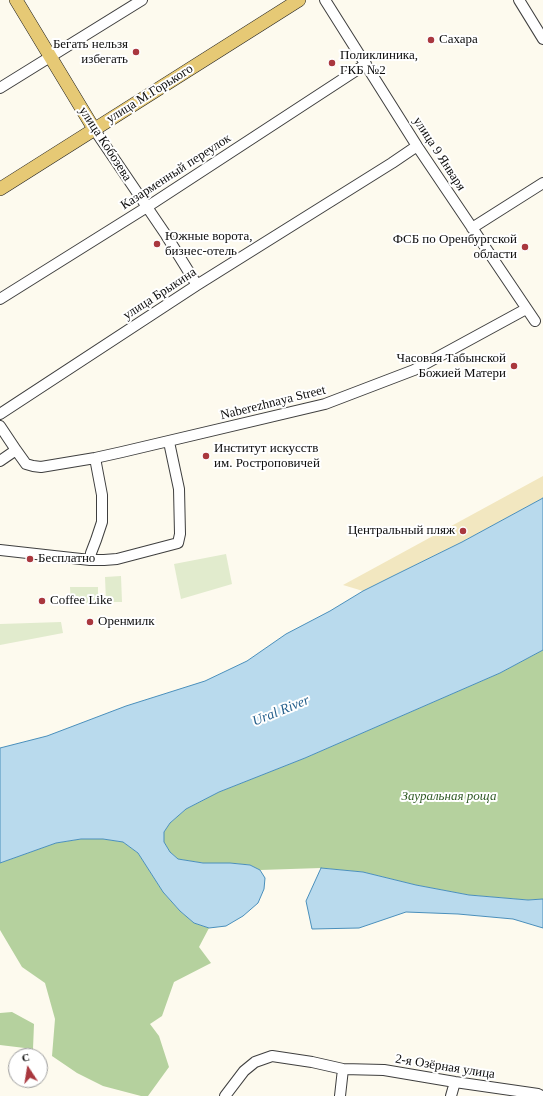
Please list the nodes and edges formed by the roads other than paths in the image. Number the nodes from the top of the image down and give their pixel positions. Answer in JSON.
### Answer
{"nodes":[{"id":1,"x":16,"y":0,"type":"edge"},
{"id":2,"x":142,"y":0,"type":"edge"},
{"id":3,"x":299,"y":0,"type":"edge"},
{"id":4,"x":325,"y":0,"type":"edge"},
{"id":5,"x":519,"y":0,"type":"edge"},
{"id":6,"x":543,"y":39,"type":"edge"},
{"id":7,"x":51,"y":57,"type":"junction"},
{"id":8,"x":366,"y":64,"type":"junction"},
{"id":9,"x":0,"y":88,"type":"edge"},
{"id":10,"x":94,"y":129,"type":"junction"},
{"id":11,"x":417,"y":146,"type":"junction"},
{"id":12,"x":543,"y":183,"type":"edge"},
{"id":13,"x":0,"y":189,"type":"edge"},
{"id":14,"x":147,"y":207,"type":"junction"},
{"id":15,"x":472,"y":228,"type":"junction"},
{"id":16,"x":197,"y":285,"type":"junction"},
{"id":17,"x":0,"y":299,"type":"edge"},
{"id":18,"x":526,"y":309,"type":"junction"},
{"id":19,"x":535,"y":321,"type":"dead end"},
{"id":20,"x":0,"y":414,"type":"edge"},
{"id":21,"x":0,"y":426,"type":"edge"},
{"id":22,"x":169,"y":442,"type":"junction"},
{"id":23,"x":16,"y":450,"type":"junction"},
{"id":24,"x":95,"y":458,"type":"junction"},
{"id":25,"x":0,"y":461,"type":"edge"},
{"id":26,"x":0,"y":550,"type":"edge"},
{"id":27,"x":90,"y":560,"type":"junction"},
{"id":28,"x":343,"y":1069,"type":"junction"},
{"id":29,"x":455,"y":1082,"type":"junction"},
{"id":30,"x":225,"y":1096,"type":"edge"},
{"id":31,"x":340,"y":1096,"type":"edge"},
{"id":32,"x":451,"y":1096,"type":"edge"},
{"id":33,"x":542,"y":1096,"type":"edge"}],
"edges":[{"from":1,"to":7,"type":"main road","name":"улица Кобозева"},
{"from":2,"to":7,"type":"street"},
{"from":3,"to":10,"type":"main road","name":"улица М.Горького"},
{"from":4,"to":8,"type":"street","name":"улица 9 Января"},
{"from":5,"to":6,"type":"street"},
{"from":7,"to":9,"type":"street"},
{"from":7,"to":10,"type":"main road","name":"улица Кобозева"},
{"from":8,"to":11,"type":"street","name":"улица 9 Января"},
{"from":8,"to":14,"type":"street","name":"Казарменный переулок"},
{"from":10,"to":13,"type":"main road","name":"улица М.Горького"},
{"from":10,"to":14,"type":"street","name":"улица Кобозева"},
{"from":11,"to":15,"type":"street","name":"улица 9 Января"},
{"from":11,"to":16,"type":"street","name":"улица Брыкина"},
{"from":12,"to":15,"type":"street"},
{"from":14,"to":16,"type":"street","name":"улица Кобозева"},
{"from":14,"to":17,"type":"street","name":"Казарменный переулок"},
{"from":15,"to":18,"type":"street","name":"улица 9 Января"},
{"from":16,"to":20,"type":"street","name":"улица Брыкина"},
{"from":18,"to":19,"type":"street","name":"улица 9 Января"},
{"from":18,"to":22,"type":"street","name":"Naberezhnaya Street"},
{"from":21,"to":23,"type":"street","name":"Naberezhnaya Street"},
{"from":22,"to":24,"type":"street","name":"Naberezhnaya Street"},
{"from":22,"to":27,"type":"street"},
{"from":23,"to":24,"type":"street","name":"Naberezhnaya Street"},
{"from":23,"to":25,"type":"street"},
{"from":24,"to":27,"type":"street"},
{"from":26,"to":27,"type":"street"},
{"from":28,"to":29,"type":"street","name":"2-я Озёрная улица"},
{"from":28,"to":30,"type":"street","name":"2-я Озёрная улица"},
{"from":28,"to":31,"type":"street"},
{"from":29,"to":32,"type":"street"},
{"from":29,"to":33,"type":"street","name":"2-я Озёрная улица"}]}
